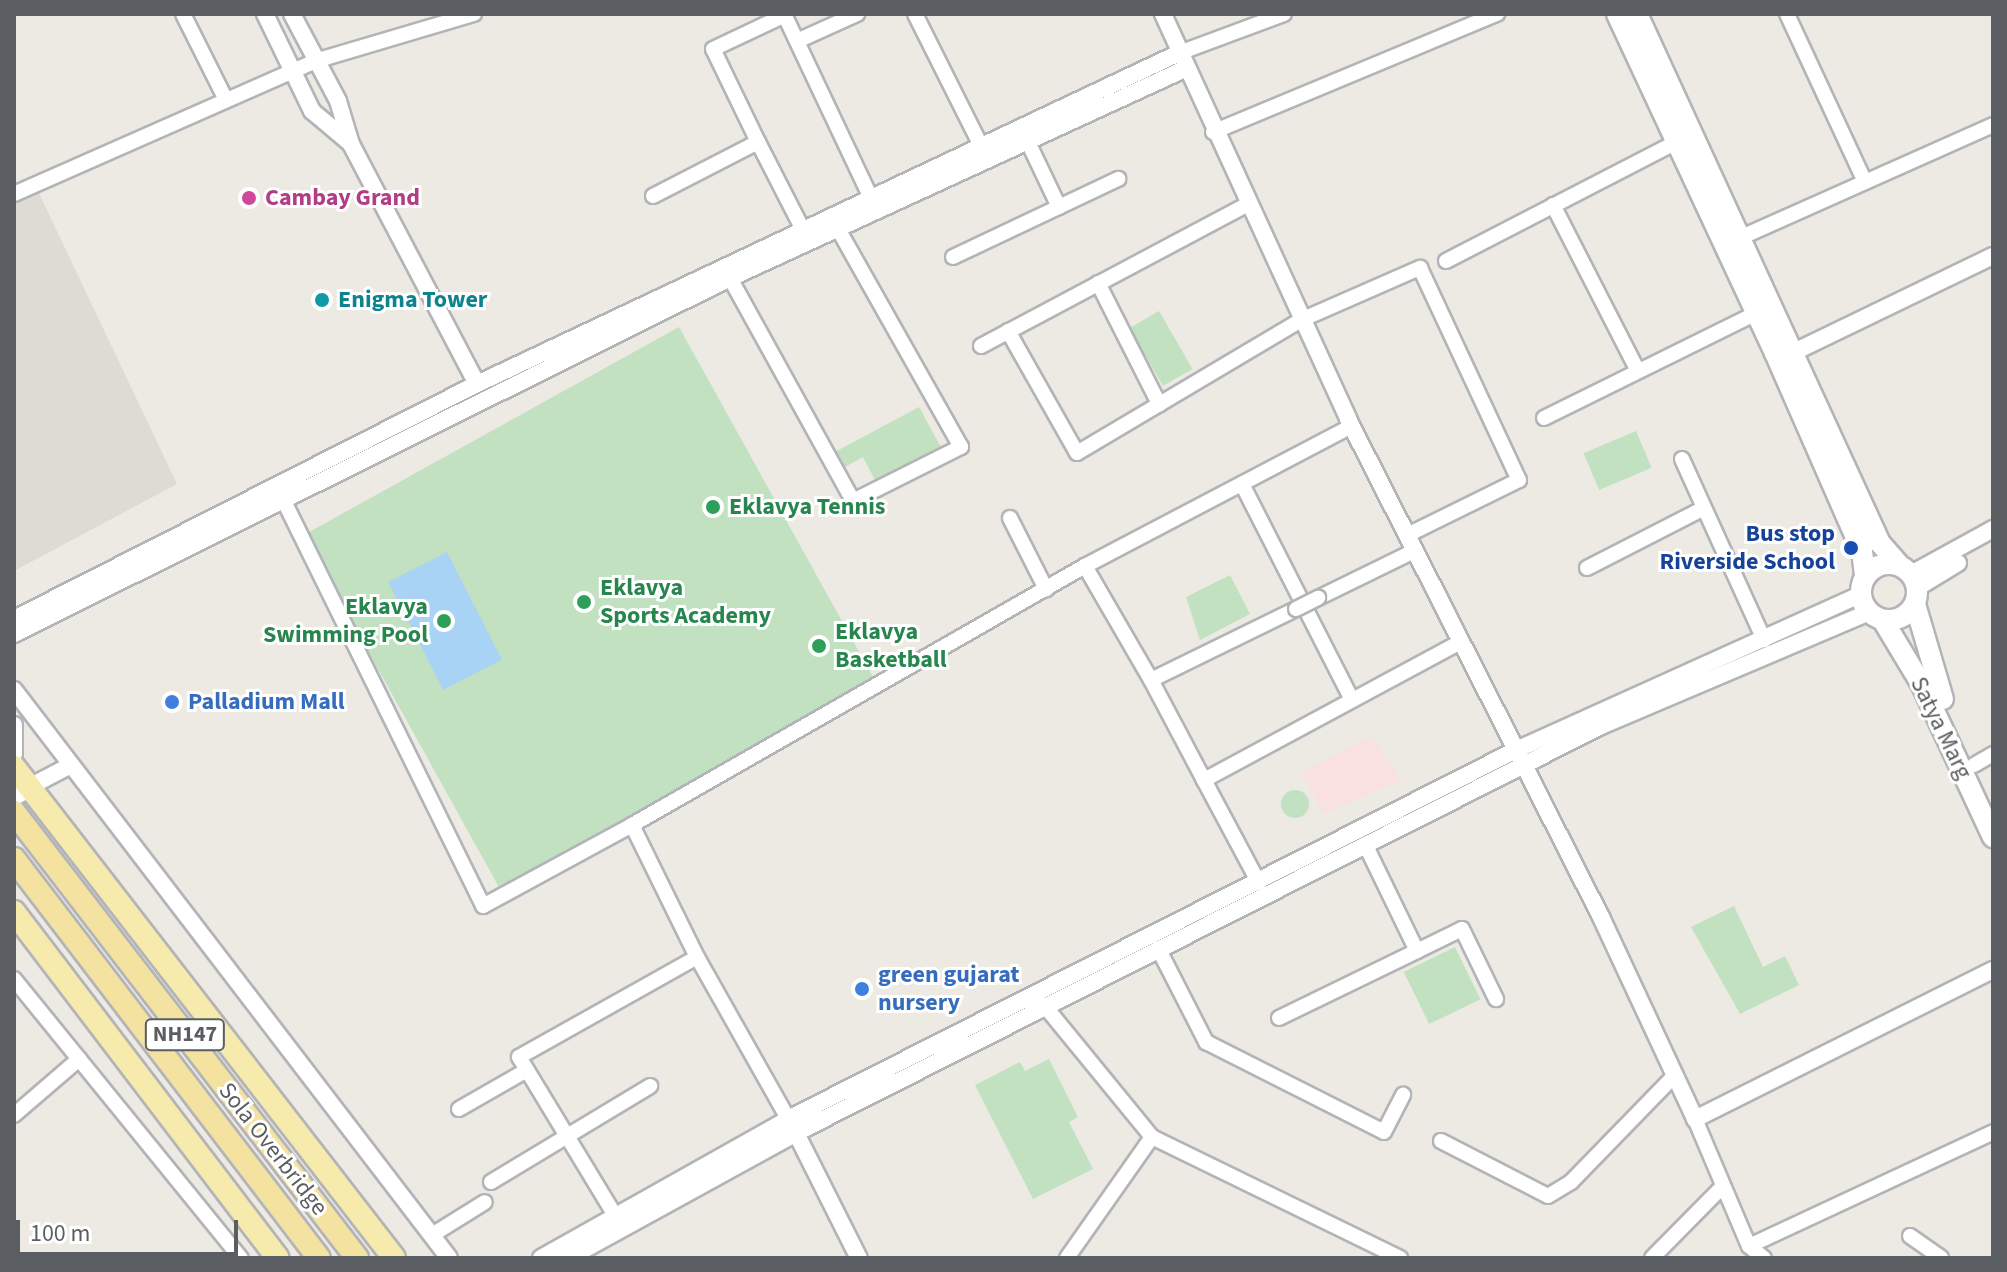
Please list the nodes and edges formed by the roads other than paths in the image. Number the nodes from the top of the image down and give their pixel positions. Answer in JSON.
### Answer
{"nodes":[{"id":1,"x":183,"y":14,"type":"edge"},
{"id":2,"x":265,"y":14,"type":"edge"},
{"id":3,"x":292,"y":14,"type":"edge"},
{"id":4,"x":474,"y":14,"type":"edge"},
{"id":5,"x":857,"y":14,"type":"edge"},
{"id":6,"x":915,"y":14,"type":"edge"},
{"id":7,"x":1163,"y":14,"type":"edge"},
{"id":8,"x":1284,"y":14,"type":"edge"},
{"id":9,"x":1617,"y":14,"type":"edge"},
{"id":10,"x":1637,"y":14,"type":"edge"},
{"id":11,"x":1787,"y":14,"type":"edge"},
{"id":12,"x":785,"y":15,"type":"edge"},
{"id":13,"x":1492,"y":15,"type":"edge"},
{"id":14,"x":797,"y":41,"type":"junction"},
{"id":15,"x":315,"y":61,"type":"junction"},
{"id":16,"x":1183,"y":61,"type":"junction"},
{"id":17,"x":293,"y":71,"type":"junction"},
{"id":18,"x":226,"y":100,"type":"junction"},
{"id":19,"x":1993,"y":125,"type":"edge"},
{"id":20,"x":1213,"y":132,"type":"junction"},
{"id":21,"x":758,"y":142,"type":"junction"},
{"id":22,"x":1028,"y":142,"type":"junction"},
{"id":23,"x":1677,"y":142,"type":"junction"},
{"id":24,"x":351,"y":144,"type":"junction"},
{"id":25,"x":981,"y":146,"type":"junction"},
{"id":26,"x":1118,"y":179,"type":"dead end"},
{"id":27,"x":1865,"y":182,"type":"junction"},
{"id":28,"x":14,"y":194,"type":"edge"},
{"id":29,"x":653,"y":196,"type":"dead end"},
{"id":30,"x":871,"y":198,"type":"junction"},
{"id":31,"x":1248,"y":204,"type":"junction"},
{"id":32,"x":1553,"y":205,"type":"junction"},
{"id":33,"x":1059,"y":207,"type":"junction"},
{"id":34,"x":838,"y":229,"type":"junction"},
{"id":35,"x":803,"y":230,"type":"junction"},
{"id":36,"x":1740,"y":245,"type":"junction"},
{"id":37,"x":1993,"y":256,"type":"edge"},
{"id":38,"x":953,"y":257,"type":"dead end"},
{"id":39,"x":1446,"y":261,"type":"dead end"},
{"id":40,"x":730,"y":278,"type":"junction"},
{"id":41,"x":1098,"y":283,"type":"junction"},
{"id":42,"x":1756,"y":313,"type":"junction"},
{"id":43,"x":1303,"y":319,"type":"junction"},
{"id":44,"x":1008,"y":331,"type":"junction"},
{"id":45,"x":981,"y":346,"type":"dead end"},
{"id":46,"x":1792,"y":353,"type":"junction"},
{"id":47,"x":1638,"y":371,"type":"junction"},
{"id":48,"x":477,"y":384,"type":"junction"},
{"id":49,"x":1159,"y":404,"type":"junction"},
{"id":50,"x":1544,"y":418,"type":"dead end"},
{"id":51,"x":1352,"y":426,"type":"junction"},
{"id":52,"x":1682,"y":459,"type":"dead end"},
{"id":53,"x":1242,"y":484,"type":"junction"},
{"id":54,"x":280,"y":492,"type":"junction"},
{"id":55,"x":1704,"y":508,"type":"junction"},
{"id":56,"x":1010,"y":518,"type":"dead end"},
{"id":57,"x":1993,"y":529,"type":"edge"},
{"id":58,"x":1407,"y":535,"type":"junction"},
{"id":59,"x":1993,"y":541,"type":"edge"},
{"id":60,"x":1414,"y":551,"type":"junction"},
{"id":61,"x":1085,"y":566,"type":"junction"},
{"id":62,"x":1587,"y":568,"type":"dead end"},
{"id":63,"x":1910,"y":583,"type":"junction"},
{"id":64,"x":1046,"y":589,"type":"junction"},
{"id":65,"x":1870,"y":601,"type":"junction"},
{"id":66,"x":14,"y":619,"type":"edge"},
{"id":67,"x":14,"y":634,"type":"edge"},
{"id":68,"x":1764,"y":640,"type":"junction"},
{"id":69,"x":1460,"y":642,"type":"junction"},
{"id":70,"x":1151,"y":680,"type":"junction"},
{"id":71,"x":14,"y":690,"type":"edge"},
{"id":72,"x":1352,"y":700,"type":"junction"},
{"id":73,"x":14,"y":725,"type":"edge"},
{"id":74,"x":14,"y":754,"type":"edge"},
{"id":75,"x":1993,"y":754,"type":"edge"},
{"id":76,"x":1518,"y":758,"type":"junction"},
{"id":77,"x":71,"y":765,"type":"junction"},
{"id":78,"x":1974,"y":765,"type":"junction"},
{"id":79,"x":14,"y":767,"type":"edge"},
{"id":80,"x":1204,"y":780,"type":"junction"},
{"id":81,"x":22,"y":791,"type":"edge"},
{"id":82,"x":1993,"y":806,"type":"edge"},
{"id":83,"x":14,"y":812,"type":"edge"},
{"id":84,"x":632,"y":825,"type":"junction"},
{"id":85,"x":1993,"y":837,"type":"edge"},
{"id":86,"x":1365,"y":844,"type":"junction"},
{"id":87,"x":14,"y":859,"type":"edge"},
{"id":88,"x":1259,"y":883,"type":"junction"},
{"id":89,"x":14,"y":912,"type":"edge"},
{"id":90,"x":1158,"y":948,"type":"junction"},
{"id":91,"x":1417,"y":951,"type":"junction"},
{"id":92,"x":697,"y":957,"type":"junction"},
{"id":93,"x":1993,"y":970,"type":"edge"},
{"id":94,"x":14,"y":979,"type":"edge"},
{"id":95,"x":1496,"y":999,"type":"dead end"},
{"id":96,"x":1044,"y":1005,"type":"junction"},
{"id":97,"x":1279,"y":1018,"type":"dead end"},
{"id":98,"x":79,"y":1059,"type":"junction"},
{"id":99,"x":527,"y":1070,"type":"junction"},
{"id":100,"x":1674,"y":1076,"type":"junction"},
{"id":101,"x":650,"y":1086,"type":"dead end"},
{"id":102,"x":1403,"y":1095,"type":"dead end"},
{"id":103,"x":459,"y":1109,"type":"dead end"},
{"id":104,"x":14,"y":1115,"type":"edge"},
{"id":105,"x":1695,"y":1119,"type":"junction"},
{"id":106,"x":792,"y":1126,"type":"junction"},
{"id":107,"x":1993,"y":1132,"type":"edge"},
{"id":108,"x":566,"y":1134,"type":"junction"},
{"id":109,"x":1152,"y":1137,"type":"junction"},
{"id":110,"x":1441,"y":1141,"type":"dead end"},
{"id":111,"x":491,"y":1182,"type":"dead end"},
{"id":112,"x":1723,"y":1186,"type":"junction"},
{"id":113,"x":485,"y":1202,"type":"dead end"},
{"id":114,"x":616,"y":1217,"type":"junction"},
{"id":115,"x":432,"y":1235,"type":"junction"},
{"id":116,"x":1910,"y":1236,"type":"dead end"},
{"id":117,"x":1749,"y":1246,"type":"junction"},
{"id":118,"x":241,"y":1258,"type":"edge"},
{"id":119,"x":278,"y":1258,"type":"edge"},
{"id":120,"x":319,"y":1258,"type":"edge"},
{"id":121,"x":357,"y":1258,"type":"edge"},
{"id":122,"x":394,"y":1258,"type":"edge"},
{"id":123,"x":449,"y":1258,"type":"edge"},
{"id":124,"x":541,"y":1258,"type":"edge"},
{"id":125,"x":569,"y":1258,"type":"edge"},
{"id":126,"x":859,"y":1258,"type":"edge"},
{"id":127,"x":1067,"y":1258,"type":"edge"},
{"id":128,"x":1400,"y":1258,"type":"edge"},
{"id":129,"x":1652,"y":1258,"type":"edge"},
{"id":130,"x":1764,"y":1258,"type":"edge"},
{"id":131,"x":1941,"y":1258,"type":"edge"}],
"edges":[{"from":1,"to":18,"type":"street"},
{"from":2,"to":17,"type":"street"},
{"from":3,"to":15,"type":"street"},
{"from":4,"to":15,"type":"street"},
{"from":5,"to":14,"type":"street"},
{"from":6,"to":25,"type":"street"},
{"from":7,"to":16,"type":"street"},
{"from":8,"to":16,"type":"street"},
{"from":9,"to":23,"type":"main road"},
{"from":10,"to":36,"type":"main road"},
{"from":11,"to":27,"type":"street"},
{"from":12,"to":14,"type":"street"},
{"from":12,"to":21,"type":"street"},
{"from":13,"to":20,"type":"street"},
{"from":14,"to":30,"type":"street"},
{"from":15,"to":17,"type":"street"},
{"from":15,"to":24,"type":"street"},
{"from":16,"to":20,"type":"street"},
{"from":16,"to":22,"type":"street"},
{"from":16,"to":25,"type":"street"},
{"from":17,"to":18,"type":"street"},
{"from":17,"to":24,"type":"street"},
{"from":18,"to":28,"type":"street"},
{"from":19,"to":27,"type":"street"},
{"from":20,"to":31,"type":"street"},
{"from":21,"to":29,"type":"street"},
{"from":21,"to":35,"type":"street"},
{"from":22,"to":33,"type":"street"},
{"from":22,"to":34,"type":"street"},
{"from":23,"to":32,"type":"street"},
{"from":23,"to":36,"type":"main road"},
{"from":24,"to":48,"type":"street"},
{"from":25,"to":30,"type":"street"},
{"from":26,"to":33,"type":"street"},
{"from":27,"to":36,"type":"street"},
{"from":30,"to":35,"type":"street"},
{"from":31,"to":41,"type":"street"},
{"from":31,"to":43,"type":"street"},
{"from":32,"to":39,"type":"street"},
{"from":32,"to":47,"type":"street"},
{"from":33,"to":38,"type":"street"},
{"from":34,"to":40,"type":"street"},
{"from":34,"to":40,"type":"street"},
{"from":35,"to":48,"type":"street"},
{"from":36,"to":42,"type":"main road","name":"Satya Marg"},
{"from":36,"to":46,"type":"main road"},
{"from":37,"to":46,"type":"street"},
{"from":40,"to":54,"type":"street"},
{"from":41,"to":44,"type":"street"},
{"from":41,"to":49,"type":"street"},
{"from":42,"to":47,"type":"street"},
{"from":42,"to":65,"type":"main road","name":"Satya Marg"},
{"from":43,"to":49,"type":"street"},
{"from":43,"to":51,"type":"street"},
{"from":43,"to":58,"type":"street"},
{"from":44,"to":45,"type":"street"},
{"from":44,"to":49,"type":"street"},
{"from":46,"to":63,"type":"main road"},
{"from":47,"to":50,"type":"street"},
{"from":48,"to":54,"type":"street"},
{"from":51,"to":53,"type":"street"},
{"from":51,"to":58,"type":"street"},
{"from":52,"to":55,"type":"street"},
{"from":53,"to":61,"type":"street"},
{"from":53,"to":72,"type":"street"},
{"from":54,"to":66,"type":"street"},
{"from":54,"to":67,"type":"street"},
{"from":54,"to":84,"type":"street"},
{"from":55,"to":62,"type":"street"},
{"from":55,"to":68,"type":"street"},
{"from":56,"to":64,"type":"street"},
{"from":57,"to":63,"type":"street"},
{"from":58,"to":60,"type":"street"},
{"from":59,"to":63,"type":"street"},
{"from":60,"to":69,"type":"street"},
{"from":60,"to":70,"type":"street","bridge":true},
{"from":61,"to":64,"type":"street"},
{"from":61,"to":70,"type":"street"},
{"from":63,"to":65,"type":"main road"},
{"from":63,"to":65,"type":"main road"},
{"from":63,"to":78,"type":"main road","name":"Satya Marg"},
{"from":64,"to":84,"type":"street"},
{"from":65,"to":68,"type":"street"},
{"from":65,"to":76,"type":"street"},
{"from":65,"to":85,"type":"main road","name":"Satya Marg"},
{"from":68,"to":76,"type":"street"},
{"from":69,"to":72,"type":"street"},
{"from":69,"to":76,"type":"street"},
{"from":70,"to":80,"type":"street"},
{"from":71,"to":77,"type":"street"},
{"from":72,"to":80,"type":"street"},
{"from":73,"to":74,"type":"street"},
{"from":75,"to":78,"type":"street"},
{"from":76,"to":86,"type":"street"},
{"from":76,"to":88,"type":"street"},
{"from":76,"to":100,"type":"street"},
{"from":77,"to":81,"type":"street"},
{"from":77,"to":115,"type":"street"},
{"from":78,"to":82,"type":"main road","name":"Satya Marg"},
{"from":79,"to":81,"type":"main road"},
{"from":80,"to":88,"type":"street"},
{"from":81,"to":122,"type":"main road"},
{"from":83,"to":121,"type":"highway","name":"Sola Overbridge","number":"NH147"},
{"from":84,"to":92,"type":"street"},
{"from":86,"to":90,"type":"street"},
{"from":86,"to":91,"type":"street"},
{"from":87,"to":120,"type":"highway","name":"Sola Overbridge","number":"NH147"},
{"from":88,"to":106,"type":"street"},
{"from":89,"to":119,"type":"main road"},
{"from":90,"to":96,"type":"street"},
{"from":90,"to":102,"type":"street"},
{"from":91,"to":95,"type":"street"},
{"from":91,"to":97,"type":"street"},
{"from":92,"to":99,"type":"street"},
{"from":92,"to":106,"type":"street"},
{"from":93,"to":105,"type":"street"},
{"from":94,"to":98,"type":"street"},
{"from":96,"to":106,"type":"street"},
{"from":96,"to":109,"type":"street"},
{"from":98,"to":104,"type":"street"},
{"from":98,"to":118,"type":"street"},
{"from":99,"to":103,"type":"street"},
{"from":99,"to":108,"type":"street"},
{"from":100,"to":105,"type":"street"},
{"from":100,"to":110,"type":"street"},
{"from":101,"to":108,"type":"street"},
{"from":105,"to":112,"type":"street"},
{"from":106,"to":114,"type":"street"},
{"from":106,"to":125,"type":"street"},
{"from":106,"to":126,"type":"street"},
{"from":107,"to":117,"type":"street"},
{"from":108,"to":111,"type":"street"},
{"from":108,"to":114,"type":"street"},
{"from":109,"to":127,"type":"street"},
{"from":109,"to":128,"type":"street"},
{"from":112,"to":117,"type":"street"},
{"from":112,"to":129,"type":"street"},
{"from":113,"to":115,"type":"street"},
{"from":114,"to":124,"type":"street"},
{"from":115,"to":123,"type":"street"},
{"from":116,"to":131,"type":"street"},
{"from":117,"to":130,"type":"street"}]}
